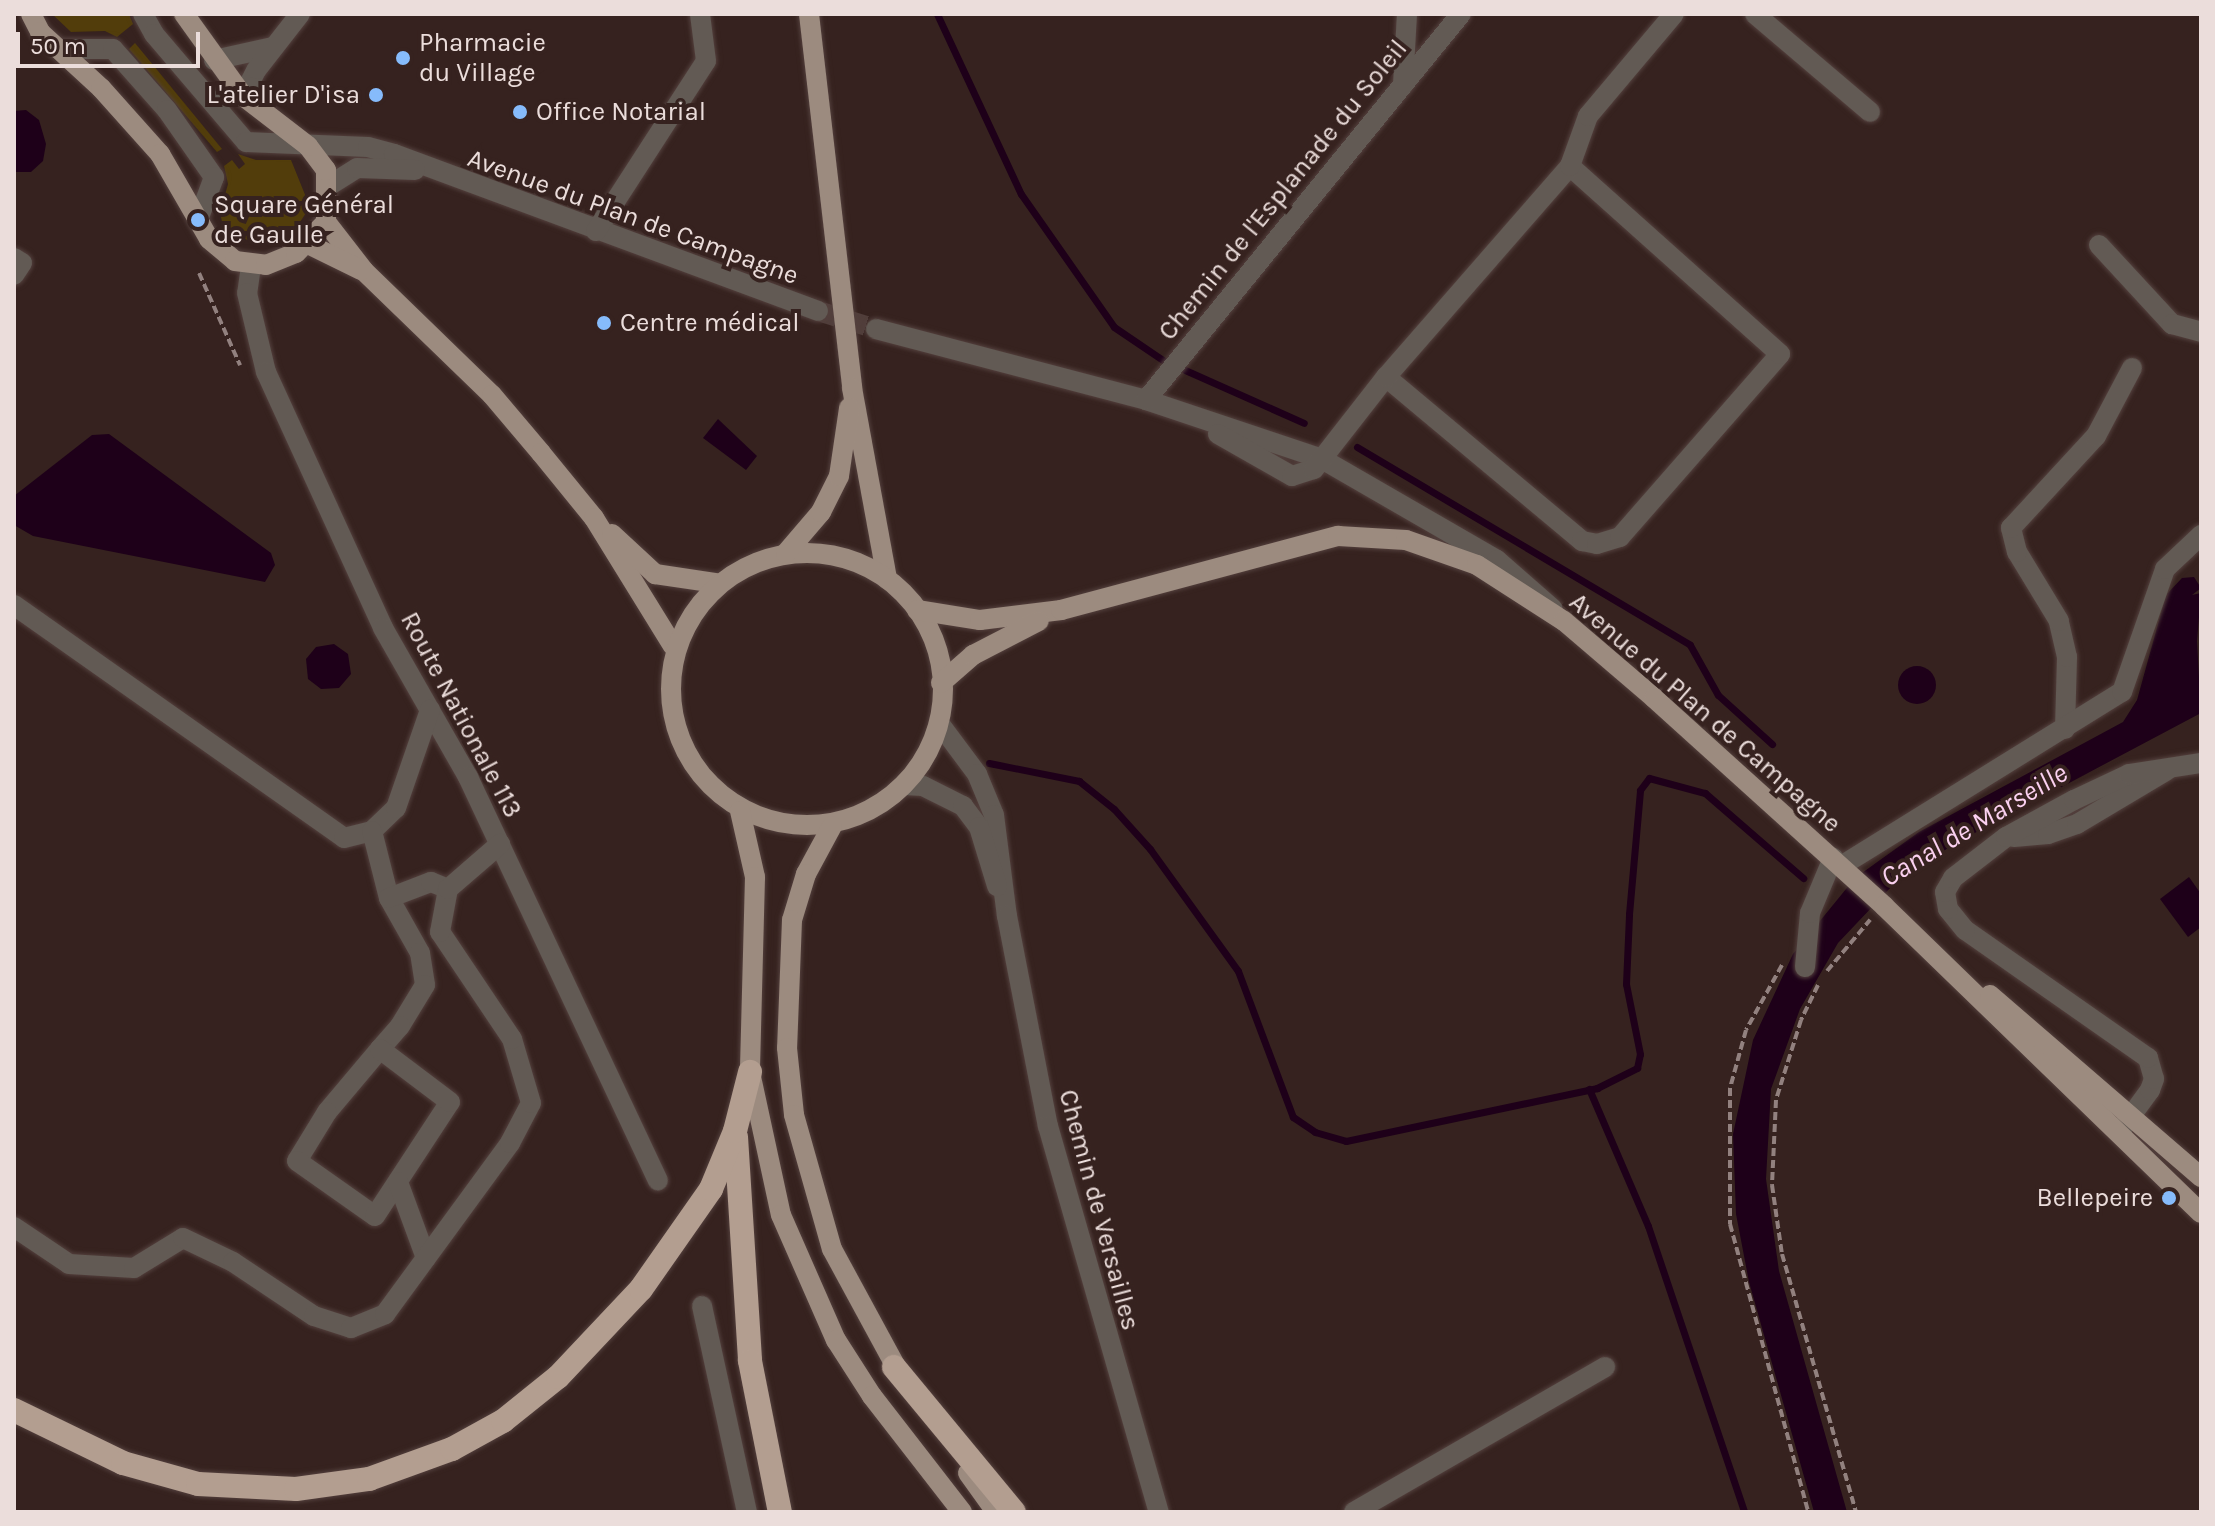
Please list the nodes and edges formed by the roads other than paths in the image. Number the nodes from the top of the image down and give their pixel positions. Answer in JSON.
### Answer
{"nodes":[{"id":1,"x":143,"y":14,"type":"edge"},
{"id":2,"x":184,"y":14,"type":"edge"},
{"id":3,"x":300,"y":14,"type":"edge"},
{"id":4,"x":700,"y":14,"type":"edge"},
{"id":5,"x":809,"y":14,"type":"edge"},
{"id":6,"x":1407,"y":14,"type":"edge"},
{"id":7,"x":1461,"y":14,"type":"edge"},
{"id":8,"x":1674,"y":14,"type":"edge"},
{"id":9,"x":1755,"y":14,"type":"edge"},
{"id":10,"x":26,"y":19,"type":"edge"},
{"id":11,"x":276,"y":45,"type":"junction"},
{"id":12,"x":58,"y":49,"type":"junction"},
{"id":13,"x":214,"y":60,"type":"junction"},
{"id":14,"x":1403,"y":85,"type":"junction"},
{"id":15,"x":243,"y":96,"type":"junction"},
{"id":16,"x":1870,"y":112,"type":"dead end"},
{"id":17,"x":308,"y":146,"type":"junction"},
{"id":18,"x":1570,"y":166,"type":"junction"},
{"id":19,"x":431,"y":171,"type":"junction"},
{"id":20,"x":330,"y":185,"type":"junction"},
{"id":21,"x":198,"y":220,"type":"junction"},
{"id":22,"x":326,"y":222,"type":"junction"},
{"id":23,"x":596,"y":231,"type":"junction"},
{"id":24,"x":308,"y":244,"type":"junction"},
{"id":25,"x":2099,"y":245,"type":"dead end"},
{"id":26,"x":14,"y":258,"type":"edge"},
{"id":27,"x":251,"y":266,"type":"junction"},
{"id":28,"x":364,"y":271,"type":"junction"},
{"id":29,"x":14,"y":275,"type":"edge"},
{"id":30,"x":818,"y":311,"type":"tunnel mouth"},
{"id":31,"x":876,"y":329,"type":"tunnel mouth"},
{"id":32,"x":2201,"y":332,"type":"edge"},
{"id":33,"x":2132,"y":368,"type":"dead end"},
{"id":34,"x":1386,"y":377,"type":"junction"},
{"id":35,"x":852,"y":388,"type":"junction"},
{"id":36,"x":1146,"y":400,"type":"junction"},
{"id":37,"x":1322,"y":459,"type":"junction"},
{"id":38,"x":594,"y":518,"type":"junction"},
{"id":39,"x":2201,"y":535,"type":"edge"},
{"id":40,"x":786,"y":553,"type":"junction"},
{"id":41,"x":887,"y":579,"type":"junction"},
{"id":42,"x":716,"y":583,"type":"junction"},
{"id":43,"x":14,"y":605,"type":"edge"},
{"id":44,"x":917,"y":610,"type":"junction"},
{"id":45,"x":1061,"y":610,"type":"junction"},
{"id":46,"x":1564,"y":621,"type":"junction"},
{"id":47,"x":673,"y":646,"type":"junction"},
{"id":48,"x":941,"y":683,"type":"junction"},
{"id":49,"x":430,"y":710,"type":"junction"},
{"id":50,"x":942,"y":727,"type":"junction"},
{"id":51,"x":2065,"y":729,"type":"junction"},
{"id":52,"x":2201,"y":763,"type":"edge"},
{"id":53,"x":904,"y":785,"type":"junction"},
{"id":54,"x":740,"y":811,"type":"junction"},
{"id":55,"x":832,"y":826,"type":"junction"},
{"id":56,"x":372,"y":831,"type":"junction"},
{"id":57,"x":500,"y":844,"type":"junction"},
{"id":58,"x":1842,"y":867,"type":"junction"},
{"id":59,"x":448,"y":889,"type":"junction"},
{"id":60,"x":389,"y":898,"type":"junction"},
{"id":61,"x":1886,"y":908,"type":"junction"},
{"id":62,"x":1007,"y":916,"type":"junction"},
{"id":63,"x":451,"y":956,"type":"junction"},
{"id":64,"x":422,"y":964,"type":"junction"},
{"id":65,"x":1805,"y":967,"type":"dead end"},
{"id":66,"x":380,"y":1049,"type":"junction"},
{"id":67,"x":750,"y":1072,"type":"junction"},
{"id":68,"x":2133,"y":1115,"type":"junction"},
{"id":69,"x":735,"y":1131,"type":"junction"},
{"id":70,"x":2117,"y":1134,"type":"junction"},
{"id":71,"x":2201,"y":1177,"type":"edge"},
{"id":72,"x":658,"y":1180,"type":"dead end"},
{"id":73,"x":398,"y":1182,"type":"junction"},
{"id":74,"x":2201,"y":1213,"type":"edge"},
{"id":75,"x":14,"y":1227,"type":"edge"},
{"id":76,"x":426,"y":1258,"type":"junction"},
{"id":77,"x":702,"y":1306,"type":"dead end"},
{"id":78,"x":894,"y":1367,"type":"junction"},
{"id":79,"x":1605,"y":1367,"type":"dead end"},
{"id":80,"x":14,"y":1410,"type":"edge"},
{"id":81,"x":740,"y":1509,"type":"edge"},
{"id":82,"x":780,"y":1512,"type":"edge"},
{"id":83,"x":962,"y":1512,"type":"edge"},
{"id":84,"x":996,"y":1512,"type":"edge"},
{"id":85,"x":1014,"y":1512,"type":"edge"},
{"id":86,"x":1159,"y":1512,"type":"edge"},
{"id":87,"x":1354,"y":1512,"type":"edge"}],
"edges":[{"from":1,"to":17,"type":"street","name":"Avenue du Plan de Campagne"},
{"from":2,"to":13,"type":"main road"},
{"from":3,"to":11,"type":"street"},
{"from":4,"to":23,"type":"street"},
{"from":5,"to":35,"type":"main road"},
{"from":6,"to":14,"type":"street"},
{"from":7,"to":14,"type":"street","name":"Chemin de l'Esplanade du Soleil"},
{"from":8,"to":18,"type":"street"},
{"from":9,"to":16,"type":"street"},
{"from":10,"to":12,"type":"main road"},
{"from":11,"to":13,"type":"street"},
{"from":11,"to":15,"type":"street"},
{"from":12,"to":21,"type":"main road"},
{"from":12,"to":21,"type":"street"},
{"from":13,"to":15,"type":"main road"},
{"from":14,"to":36,"type":"street","name":"Chemin de l'Esplanade du Soleil"},
{"from":15,"to":17,"type":"main road"},
{"from":17,"to":19,"type":"street","name":"Avenue du Plan de Campagne"},
{"from":17,"to":20,"type":"main road"},
{"from":18,"to":34,"type":"street"},
{"from":18,"to":34,"type":"street"},
{"from":19,"to":20,"type":"street","name":"Avenue du Plan de Campagne"},
{"from":19,"to":23,"type":"street","name":"Avenue du Plan de Campagne"},
{"from":20,"to":22,"type":"main road"},
{"from":21,"to":27,"type":"main road"},
{"from":22,"to":24,"type":"main road"},
{"from":22,"to":28,"type":"main road"},
{"from":23,"to":30,"type":"street","name":"Avenue du Plan de Campagne"},
{"from":24,"to":27,"type":"main road"},
{"from":24,"to":28,"type":"main road"},
{"from":25,"to":32,"type":"street"},
{"from":26,"to":29,"type":"street"},
{"from":27,"to":49,"type":"street","name":"Route Nationale 113"},
{"from":28,"to":38,"type":"main road"},
{"from":31,"to":36,"type":"street"},
{"from":33,"to":51,"type":"street"},
{"from":34,"to":37,"type":"street"},
{"from":35,"to":40,"type":"main road"},
{"from":35,"to":41,"type":"main road"},
{"from":36,"to":37,"type":"street"},
{"from":37,"to":46,"type":"street"},
{"from":38,"to":42,"type":"main road"},
{"from":38,"to":47,"type":"main road"},
{"from":39,"to":51,"type":"street"},
{"from":40,"to":41,"type":"main road"},
{"from":40,"to":42,"type":"main road"},
{"from":41,"to":44,"type":"main road"},
{"from":42,"to":47,"type":"main road"},
{"from":43,"to":56,"type":"street"},
{"from":44,"to":45,"type":"main road","name":"Avenue du Plan de Campagne"},
{"from":44,"to":48,"type":"main road"},
{"from":45,"to":46,"type":"main road","name":"Avenue du Plan de Campagne"},
{"from":45,"to":48,"type":"main road","name":"Avenue du Plan de Campagne"},
{"from":46,"to":58,"type":"main road","name":"Avenue du Plan de Campagne"},
{"from":47,"to":54,"type":"main road"},
{"from":48,"to":50,"type":"main road"},
{"from":49,"to":56,"type":"street"},
{"from":49,"to":57,"type":"street","name":"Route Nationale 113"},
{"from":50,"to":53,"type":"main road"},
{"from":50,"to":62,"type":"street","name":"Chemin de Versailles"},
{"from":51,"to":58,"type":"street"},
{"from":52,"to":68,"type":"street"},
{"from":53,"to":55,"type":"main road"},
{"from":53,"to":62,"type":"street","name":"Chemin de Versailles"},
{"from":54,"to":55,"type":"main road"},
{"from":54,"to":67,"type":"main road"},
{"from":55,"to":78,"type":"main road"},
{"from":56,"to":60,"type":"street"},
{"from":57,"to":59,"type":"street"},
{"from":57,"to":72,"type":"street","name":"Route Nationale 113"},
{"from":58,"to":61,"type":"main road","name":"Avenue du Plan de Campagne"},
{"from":58,"to":65,"type":"street"},
{"from":59,"to":60,"type":"street"},
{"from":59,"to":63,"type":"street"},
{"from":60,"to":64,"type":"street"},
{"from":61,"to":68,"type":"main road","name":"Avenue du Plan de Campagne"},
{"from":61,"to":70,"type":"main road","name":"Avenue du Plan de Campagne"},
{"from":62,"to":86,"type":"street","name":"Chemin de Versailles"},
{"from":63,"to":64,"type":"street"},
{"from":63,"to":76,"type":"street"},
{"from":64,"to":66,"type":"street"},
{"from":66,"to":73,"type":"street"},
{"from":66,"to":73,"type":"street"},
{"from":67,"to":69,"type":"highway"},
{"from":67,"to":83,"type":"main road"},
{"from":68,"to":70,"type":"street"},
{"from":68,"to":71,"type":"main road","name":"Avenue du Plan de Campagne"},
{"from":69,"to":80,"type":"highway"},
{"from":69,"to":82,"type":"highway"},
{"from":70,"to":74,"type":"main road","name":"Avenue du Plan de Campagne"},
{"from":73,"to":76,"type":"street"},
{"from":75,"to":76,"type":"street"},
{"from":77,"to":81,"type":"street"},
{"from":78,"to":84,"type":"main road"},
{"from":78,"to":85,"type":"highway"},
{"from":79,"to":87,"type":"street"}]}
